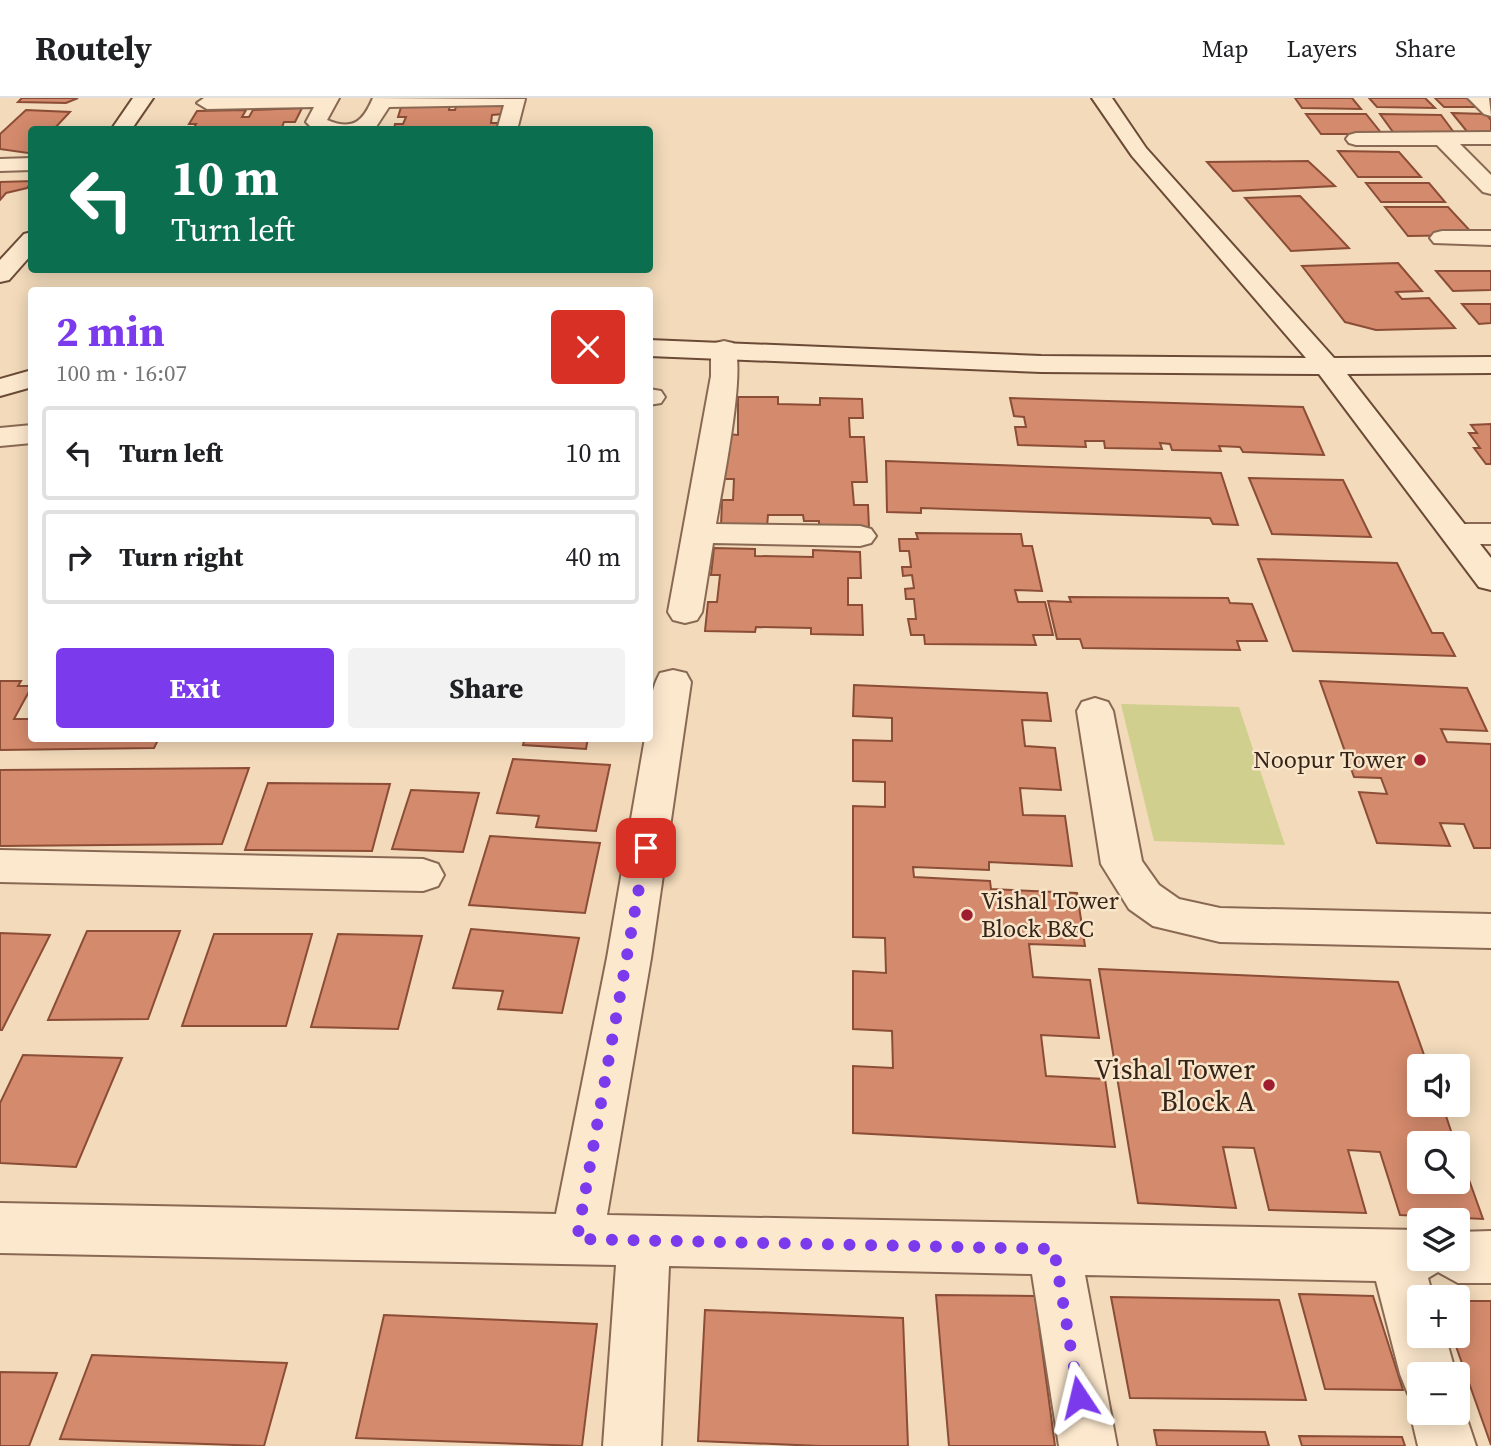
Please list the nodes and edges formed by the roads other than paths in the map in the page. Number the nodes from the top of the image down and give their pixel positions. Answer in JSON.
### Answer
{"nodes":[{"id":1,"x":143,"y":98,"type":"edge"},
{"id":2,"x":515,"y":98,"type":"edge"},
{"id":3,"x":1102,"y":98,"type":"edge"},
{"id":4,"x":1478,"y":98,"type":"edge"},
{"id":5,"x":328,"y":100,"type":"edge"},
{"id":6,"x":382,"y":100,"type":"edge"},
{"id":7,"x":206,"y":103,"type":"dead end"},
{"id":8,"x":1491,"y":110,"type":"edge"},
{"id":9,"x":124,"y":126,"type":"edge"},
{"id":10,"x":321,"y":126,"type":"edge"},
{"id":11,"x":367,"y":126,"type":"edge"},
{"id":12,"x":509,"y":126,"type":"edge"},
{"id":13,"x":1442,"y":138,"type":"junction"},
{"id":14,"x":1491,"y":138,"type":"edge"},
{"id":15,"x":1356,"y":139,"type":"dead end"},
{"id":16,"x":28,"y":164,"type":"edge"},
{"id":17,"x":0,"y":165,"type":"edge"},
{"id":18,"x":1491,"y":187,"type":"edge"},
{"id":19,"x":1442,"y":238,"type":"dead end"},
{"id":20,"x":1491,"y":238,"type":"edge"},
{"id":21,"x":28,"y":244,"type":"edge"},
{"id":22,"x":0,"y":275,"type":"edge"},
{"id":23,"x":653,"y":334,"type":"edge"},
{"id":24,"x":653,"y":348,"type":"edge"},
{"id":25,"x":724,"y":349,"type":"junction"},
{"id":26,"x":1491,"y":365,"type":"edge"},
{"id":27,"x":1327,"y":366,"type":"junction"},
{"id":28,"x":28,"y":379,"type":"edge"},
{"id":29,"x":0,"y":388,"type":"edge"},
{"id":30,"x":28,"y":394,"type":"edge"},
{"id":31,"x":0,"y":398,"type":"edge"},
{"id":32,"x":28,"y":435,"type":"edge"},
{"id":33,"x":0,"y":437,"type":"edge"},
{"id":34,"x":698,"y":533,"type":"junction"},
{"id":35,"x":1456,"y":534,"type":"junction"},
{"id":36,"x":1491,"y":534,"type":"edge"},
{"id":37,"x":860,"y":536,"type":"dead end"},
{"id":38,"x":1491,"y":580,"type":"edge"},
{"id":39,"x":685,"y":612,"type":"dead end"},
{"id":40,"x":673,"y":682,"type":"dead end"},
{"id":41,"x":1095,"y":710,"type":"dead end"},
{"id":42,"x":0,"y":866,"type":"edge"},
{"id":43,"x":423,"y":874,"type":"dead end"},
{"id":44,"x":1491,"y":931,"type":"edge"},
{"id":45,"x":0,"y":1228,"type":"edge"},
{"id":46,"x":577,"y":1239,"type":"junction"},
{"id":47,"x":644,"y":1240,"type":"junction"},
{"id":48,"x":1054,"y":1249,"type":"junction"},
{"id":49,"x":1407,"y":1256,"type":"edge"},
{"id":50,"x":1470,"y":1256,"type":"edge"},
{"id":51,"x":1491,"y":1257,"type":"edge"},
{"id":52,"x":1410,"y":1271,"type":"edge"},
{"id":53,"x":1426,"y":1362,"type":"edge"},
{"id":54,"x":1441,"y":1425,"type":"edge"},
{"id":55,"x":632,"y":1446,"type":"edge"},
{"id":56,"x":1088,"y":1446,"type":"edge"},
{"id":57,"x":1447,"y":1446,"type":"edge"}],
"edges":[{"from":1,"to":9,"type":"street"},
{"from":2,"to":6,"type":"street"},
{"from":2,"to":12,"type":"street"},
{"from":3,"to":27,"type":"street"},
{"from":4,"to":8,"type":"street"},
{"from":5,"to":7,"type":"street"},
{"from":5,"to":10,"type":"street"},
{"from":6,"to":11,"type":"street"},
{"from":13,"to":14,"type":"street"},
{"from":13,"to":15,"type":"street"},
{"from":13,"to":18,"type":"street"},
{"from":16,"to":17,"type":"street"},
{"from":19,"to":20,"type":"street"},
{"from":21,"to":22,"type":"street"},
{"from":23,"to":25,"type":"street"},
{"from":24,"to":25,"type":"street"},
{"from":25,"to":27,"type":"street"},
{"from":25,"to":34,"type":"street"},
{"from":26,"to":27,"type":"street"},
{"from":27,"to":35,"type":"street"},
{"from":28,"to":29,"type":"street"},
{"from":30,"to":31,"type":"street"},
{"from":32,"to":33,"type":"street"},
{"from":34,"to":37,"type":"street"},
{"from":34,"to":39,"type":"street"},
{"from":35,"to":36,"type":"street"},
{"from":35,"to":38,"type":"street"},
{"from":40,"to":46,"type":"street"},
{"from":41,"to":44,"type":"street"},
{"from":42,"to":43,"type":"street"},
{"from":45,"to":46,"type":"street"},
{"from":46,"to":47,"type":"street"},
{"from":47,"to":48,"type":"street"},
{"from":47,"to":55,"type":"street"},
{"from":48,"to":49,"type":"street"},
{"from":48,"to":56,"type":"street"},
{"from":50,"to":51,"type":"street"},
{"from":52,"to":53,"type":"street"},
{"from":54,"to":57,"type":"street"}]}
